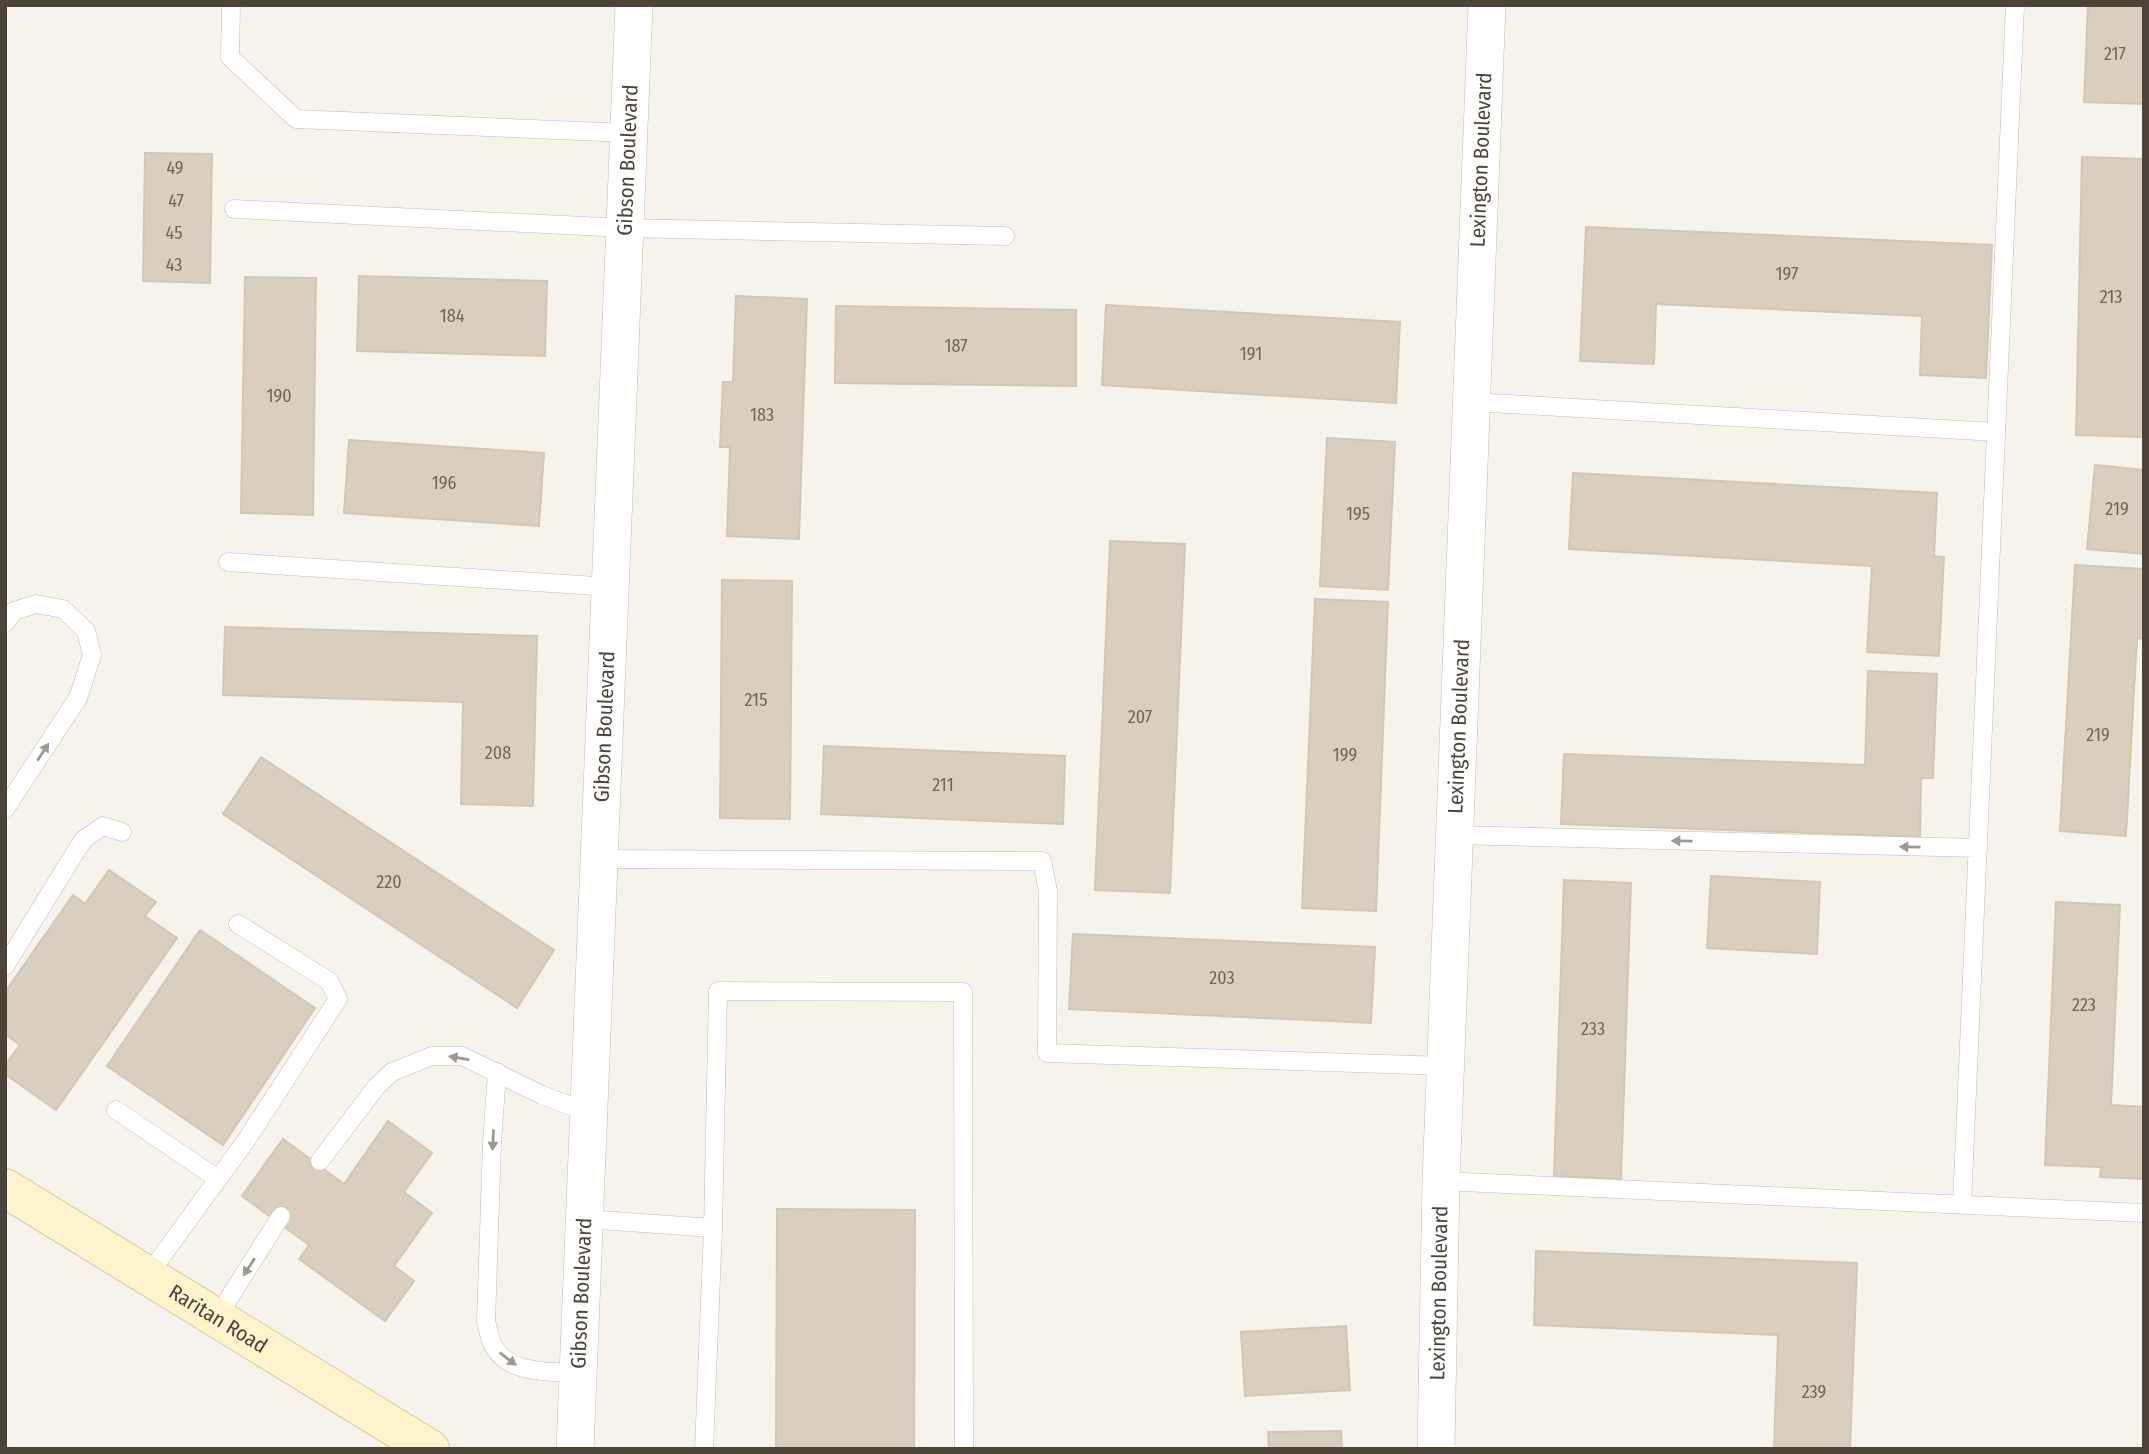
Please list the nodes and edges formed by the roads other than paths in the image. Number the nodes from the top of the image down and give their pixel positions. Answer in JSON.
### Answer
{"nodes":[{"id":1,"x":231,"y":5,"type":"edge"},
{"id":2,"x":634,"y":5,"type":"edge"},
{"id":3,"x":1487,"y":5,"type":"edge"},
{"id":4,"x":2015,"y":5,"type":"edge"},
{"id":5,"x":629,"y":133,"type":"junction"},
{"id":6,"x":234,"y":209,"type":"dead end"},
{"id":7,"x":625,"y":228,"type":"junction"},
{"id":8,"x":1005,"y":236,"type":"dead end"},
{"id":9,"x":1472,"y":402,"type":"junction"},
{"id":10,"x":1996,"y":432,"type":"junction"},
{"id":11,"x":228,"y":562,"type":"dead end"},
{"id":12,"x":611,"y":587,"type":"junction"},
{"id":13,"x":5,"y":623,"type":"edge"},
{"id":14,"x":5,"y":809,"type":"edge"},
{"id":15,"x":121,"y":832,"type":"dead end"},
{"id":16,"x":1455,"y":835,"type":"junction"},
{"id":17,"x":1978,"y":848,"type":"junction"},
{"id":18,"x":599,"y":859,"type":"junction"},
{"id":19,"x":238,"y":924,"type":"dead end"},
{"id":20,"x":5,"y":966,"type":"edge"},
{"id":21,"x":1446,"y":1066,"type":"junction"},
{"id":22,"x":497,"y":1072,"type":"junction"},
{"id":23,"x":116,"y":1110,"type":"dead end"},
{"id":24,"x":589,"y":1113,"type":"junction"},
{"id":25,"x":320,"y":1161,"type":"dead end"},
{"id":26,"x":218,"y":1179,"type":"junction"},
{"id":27,"x":1441,"y":1181,"type":"junction"},
{"id":28,"x":5,"y":1188,"type":"edge"},
{"id":29,"x":1962,"y":1204,"type":"junction"},
{"id":30,"x":2144,"y":1213,"type":"edge"},
{"id":31,"x":281,"y":1216,"type":"dead end"},
{"id":32,"x":585,"y":1219,"type":"junction"},
{"id":33,"x":713,"y":1228,"type":"junction"},
{"id":34,"x":148,"y":1275,"type":"junction"},
{"id":35,"x":217,"y":1317,"type":"junction"},
{"id":36,"x":578,"y":1373,"type":"junction"},
{"id":37,"x":416,"y":1445,"type":"edge"},
{"id":38,"x":575,"y":1449,"type":"edge"},
{"id":39,"x":704,"y":1449,"type":"edge"},
{"id":40,"x":964,"y":1449,"type":"edge"},
{"id":41,"x":1436,"y":1449,"type":"edge"}],
"edges":[{"from":1,"to":5,"type":"lane"},
{"from":2,"to":5,"type":"street","name":"Gibson Boulevard"},
{"from":3,"to":9,"type":"street","name":"Lexington Boulevard"},
{"from":4,"to":10,"type":"lane"},
{"from":5,"to":7,"type":"street","name":"Gibson Boulevard"},
{"from":6,"to":7,"type":"lane"},
{"from":7,"to":8,"type":"lane"},
{"from":7,"to":12,"type":"street","name":"Gibson Boulevard"},
{"from":9,"to":10,"type":"lane"},
{"from":9,"to":16,"type":"street","name":"Lexington Boulevard"},
{"from":10,"to":17,"type":"lane"},
{"from":11,"to":12,"type":"lane"},
{"from":12,"to":18,"type":"street","name":"Gibson Boulevard"},
{"from":14,"to":13,"type":"lane","one_way":true},
{"from":15,"to":20,"type":"lane"},
{"from":17,"to":16,"type":"lane","one_way":true},
{"from":16,"to":21,"type":"street","name":"Lexington Boulevard"},
{"from":17,"to":29,"type":"lane"},
{"from":18,"to":21,"type":"lane"},
{"from":18,"to":24,"type":"street","name":"Gibson Boulevard"},
{"from":19,"to":26,"type":"lane"},
{"from":21,"to":27,"type":"street","name":"Lexington Boulevard"},
{"from":22,"to":24,"type":"lane"},
{"from":22,"to":25,"type":"lane","one_way":true},
{"from":22,"to":36,"type":"lane","one_way":true},
{"from":23,"to":26,"type":"lane"},
{"from":24,"to":32,"type":"street","name":"Gibson Boulevard"},
{"from":26,"to":34,"type":"lane"},
{"from":27,"to":29,"type":"lane"},
{"from":27,"to":41,"type":"street","name":"Lexington Boulevard"},
{"from":28,"to":34,"type":"main road","name":"Raritan Road"},
{"from":29,"to":30,"type":"lane"},
{"from":31,"to":35,"type":"lane","one_way":true},
{"from":32,"to":33,"type":"lane"},
{"from":32,"to":36,"type":"street","name":"Gibson Boulevard"},
{"from":33,"to":39,"type":"lane"},
{"from":33,"to":40,"type":"lane"},
{"from":34,"to":35,"type":"main road","name":"Raritan Road"},
{"from":35,"to":37,"type":"main road","name":"Raritan Road"},
{"from":36,"to":38,"type":"street","name":"Gibson Boulevard"}]}
